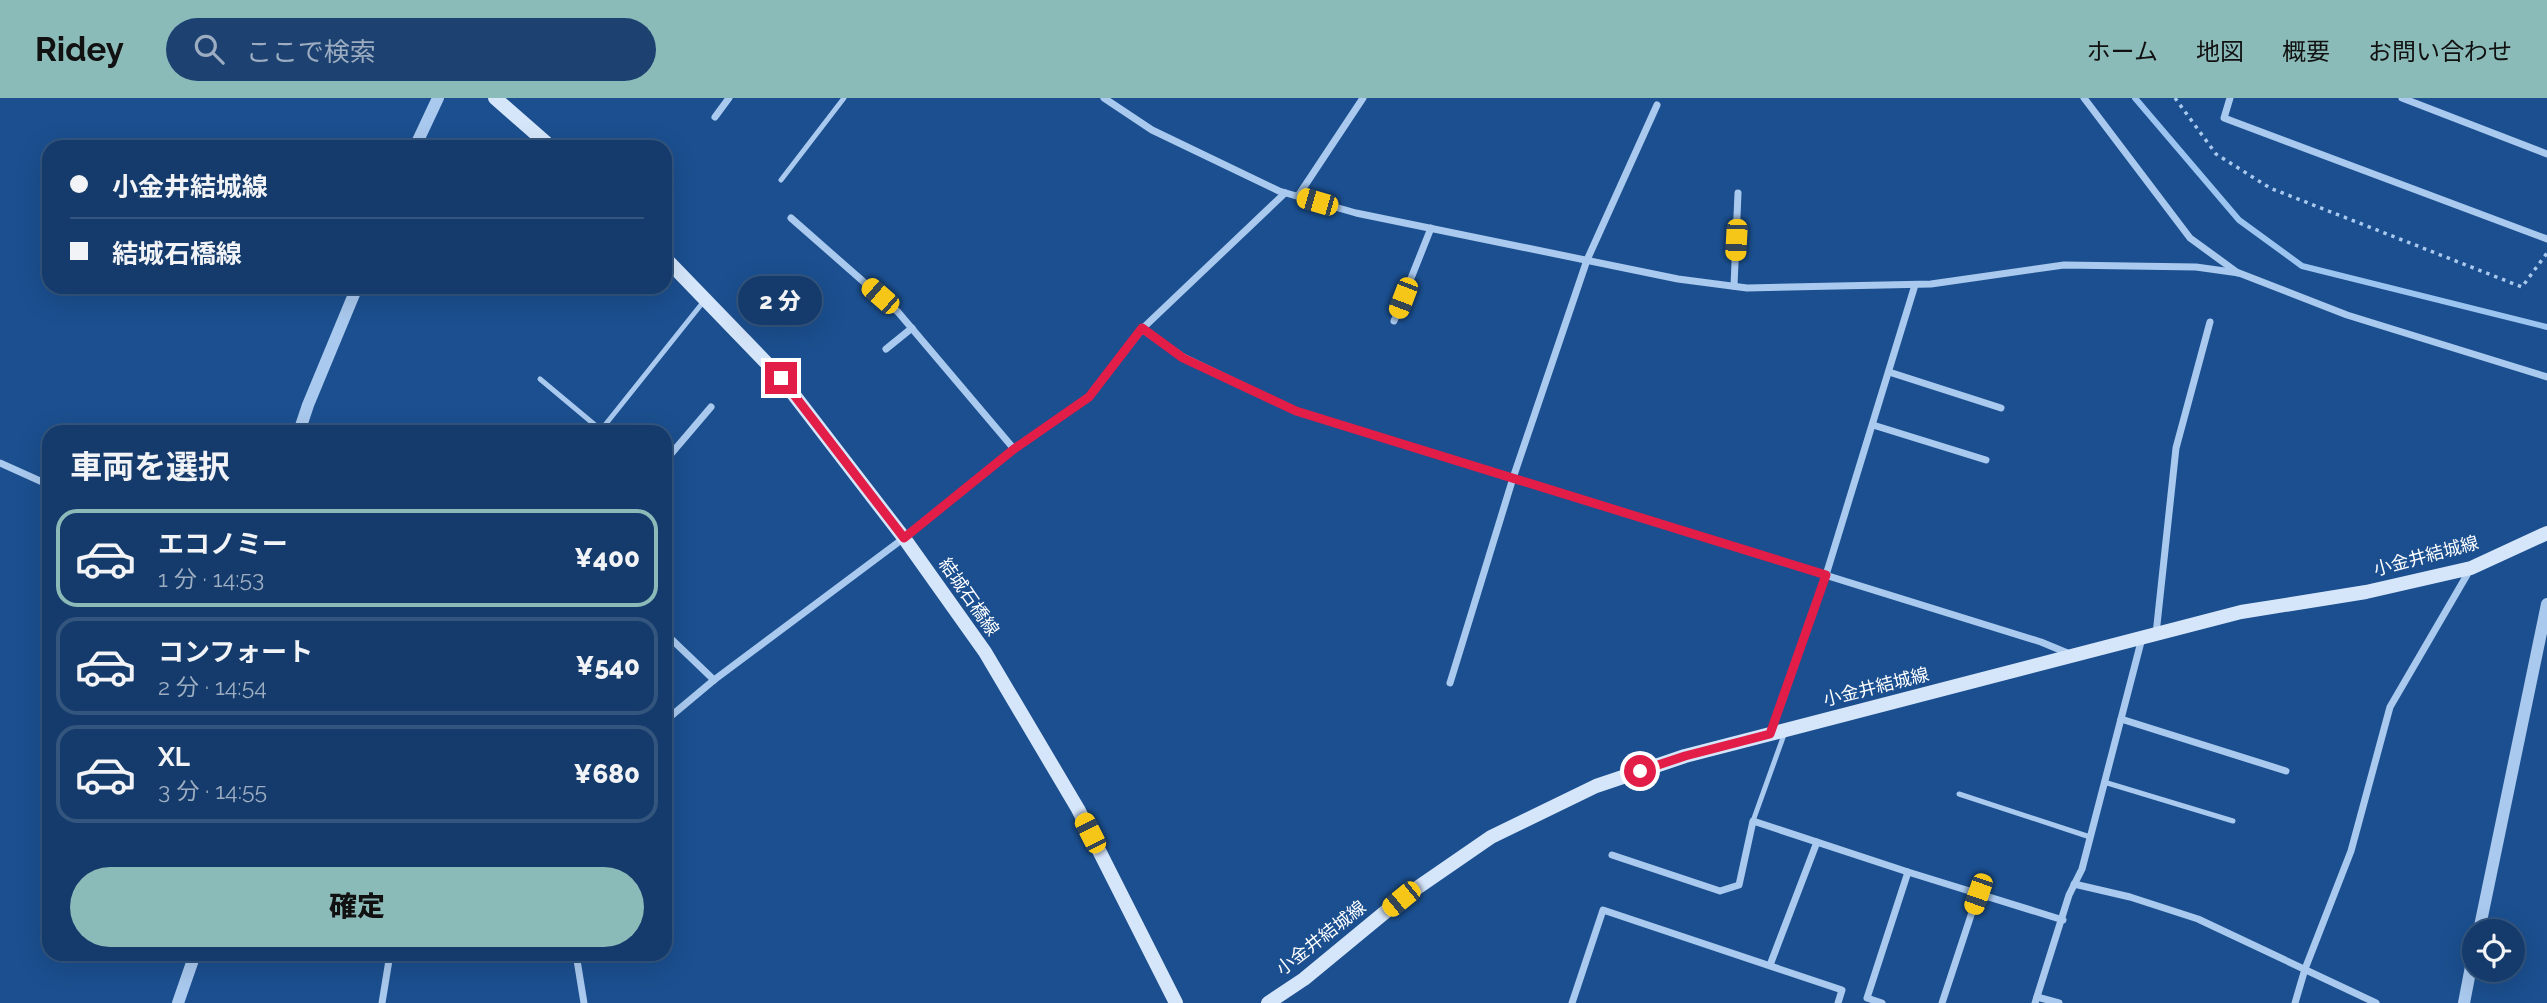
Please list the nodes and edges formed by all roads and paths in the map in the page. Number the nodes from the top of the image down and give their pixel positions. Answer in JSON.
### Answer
{"nodes":[{"id":1,"x":438,"y":98,"type":"edge"},
{"id":2,"x":495,"y":98,"type":"edge"},
{"id":3,"x":729,"y":98,"type":"edge"},
{"id":4,"x":844,"y":98,"type":"edge"},
{"id":5,"x":1104,"y":98,"type":"edge"},
{"id":6,"x":1363,"y":98,"type":"edge"},
{"id":7,"x":2084,"y":98,"type":"edge"},
{"id":8,"x":2175,"y":98,"type":"edge"},
{"id":9,"x":2230,"y":98,"type":"edge"},
{"id":10,"x":2402,"y":98,"type":"edge"},
{"id":11,"x":1657,"y":105,"type":"dead end"},
{"id":12,"x":715,"y":117,"type":"dead end"},
{"id":13,"x":418,"y":140,"type":"edge"},
{"id":14,"x":543,"y":140,"type":"edge"},
{"id":15,"x":2547,"y":154,"type":"edge"},
{"id":16,"x":781,"y":180,"type":"dead end"},
{"id":17,"x":1285,"y":193,"type":"junction"},
{"id":18,"x":1738,"y":193,"type":"dead end"},
{"id":19,"x":1298,"y":196,"type":"junction"},
{"id":20,"x":791,"y":218,"type":"dead end"},
{"id":21,"x":1431,"y":228,"type":"junction"},
{"id":22,"x":2547,"y":239,"type":"edge"},
{"id":23,"x":2547,"y":253,"type":"edge"},
{"id":24,"x":1587,"y":260,"type":"junction"},
{"id":25,"x":672,"y":265,"type":"edge"},
{"id":26,"x":2239,"y":273,"type":"junction"},
{"id":27,"x":1915,"y":285,"type":"junction"},
{"id":28,"x":1734,"y":286,"type":"junction"},
{"id":29,"x":354,"y":294,"type":"edge"},
{"id":30,"x":706,"y":299,"type":"junction"},
{"id":31,"x":1394,"y":321,"type":"dead end"},
{"id":32,"x":2210,"y":322,"type":"dead end"},
{"id":33,"x":912,"y":328,"type":"junction"},
{"id":34,"x":1142,"y":328,"type":"junction"},
{"id":35,"x":886,"y":349,"type":"dead end"},
{"id":36,"x":1889,"y":372,"type":"junction"},
{"id":37,"x":2547,"y":377,"type":"edge"},
{"id":38,"x":540,"y":379,"type":"dead end"},
{"id":39,"x":710,"y":407,"type":"dead end"},
{"id":40,"x":2001,"y":408,"type":"dead end"},
{"id":41,"x":301,"y":425,"type":"edge"},
{"id":42,"x":595,"y":425,"type":"edge"},
{"id":43,"x":605,"y":425,"type":"edge"},
{"id":44,"x":1873,"y":425,"type":"junction"},
{"id":45,"x":1014,"y":449,"type":"junction"},
{"id":46,"x":672,"y":453,"type":"edge"},
{"id":47,"x":1986,"y":460,"type":"dead end"},
{"id":48,"x":0,"y":463,"type":"edge"},
{"id":49,"x":1513,"y":478,"type":"junction"},
{"id":50,"x":42,"y":482,"type":"edge"},
{"id":51,"x":2547,"y":533,"type":"edge"},
{"id":52,"x":904,"y":538,"type":"junction"},
{"id":53,"x":2471,"y":568,"type":"junction"},
{"id":54,"x":1826,"y":575,"type":"junction"},
{"id":55,"x":2547,"y":604,"type":"edge"},
{"id":56,"x":2149,"y":636,"type":"junction"},
{"id":57,"x":672,"y":640,"type":"edge"},
{"id":58,"x":2074,"y":656,"type":"junction"},
{"id":59,"x":714,"y":680,"type":"junction"},
{"id":60,"x":1450,"y":683,"type":"dead end"},
{"id":61,"x":672,"y":715,"type":"edge"},
{"id":62,"x":2120,"y":719,"type":"junction"},
{"id":63,"x":1786,"y":730,"type":"junction"},
{"id":64,"x":1770,"y":734,"type":"junction"},
{"id":65,"x":2286,"y":771,"type":"dead end"},
{"id":66,"x":2104,"y":782,"type":"junction"},
{"id":67,"x":1959,"y":794,"type":"dead end"},
{"id":68,"x":1752,"y":821,"type":"junction"},
{"id":69,"x":2232,"y":821,"type":"dead end"},
{"id":70,"x":2090,"y":837,"type":"junction"},
{"id":71,"x":1818,"y":842,"type":"junction"},
{"id":72,"x":1612,"y":855,"type":"dead end"},
{"id":73,"x":1908,"y":872,"type":"junction"},
{"id":74,"x":2074,"y":884,"type":"junction"},
{"id":75,"x":1978,"y":894,"type":"junction"},
{"id":76,"x":2481,"y":919,"type":"edge"},
{"id":77,"x":2063,"y":920,"type":"junction"},
{"id":78,"x":193,"y":961,"type":"edge"},
{"id":79,"x":389,"y":961,"type":"edge"},
{"id":80,"x":577,"y":961,"type":"edge"},
{"id":81,"x":1770,"y":965,"type":"junction"},
{"id":82,"x":2305,"y":969,"type":"junction"},
{"id":83,"x":2467,"y":982,"type":"edge"},
{"id":84,"x":2036,"y":1000,"type":"edge"},
{"id":85,"x":178,"y":1003,"type":"edge"},
{"id":86,"x":382,"y":1003,"type":"edge"},
{"id":87,"x":584,"y":1003,"type":"edge"},
{"id":88,"x":1177,"y":1003,"type":"edge"},
{"id":89,"x":1268,"y":1003,"type":"edge"},
{"id":90,"x":1572,"y":1003,"type":"edge"},
{"id":91,"x":1838,"y":1003,"type":"edge"},
{"id":92,"x":1882,"y":1003,"type":"edge"},
{"id":93,"x":1942,"y":1003,"type":"edge"},
{"id":94,"x":2059,"y":1003,"type":"edge"},
{"id":95,"x":2295,"y":1003,"type":"edge"},
{"id":96,"x":2376,"y":1003,"type":"edge"},
{"id":97,"x":2463,"y":1003,"type":"edge"}],
"edges":[{"from":1,"to":13,"type":"street"},
{"from":2,"to":14,"type":"main road"},
{"from":3,"to":12,"type":"street"},
{"from":4,"to":16,"type":"lane"},
{"from":5,"to":17,"type":"street"},
{"from":6,"to":19,"type":"street"},
{"from":7,"to":26,"type":"street"},
{"from":8,"to":23,"type":"path"},
{"from":9,"to":22,"type":"street"},
{"from":10,"to":15,"type":"street"},
{"from":11,"to":24,"type":"street"},
{"from":17,"to":19,"type":"street"},
{"from":17,"to":34,"type":"street"},
{"from":18,"to":28,"type":"street"},
{"from":19,"to":21,"type":"street"},
{"from":20,"to":33,"type":"street"},
{"from":21,"to":24,"type":"street"},
{"from":21,"to":31,"type":"street"},
{"from":24,"to":28,"type":"street"},
{"from":24,"to":49,"type":"street"},
{"from":25,"to":30,"type":"main road","name":"結城石橋線"},
{"from":26,"to":27,"type":"street"},
{"from":26,"to":37,"type":"street"},
{"from":27,"to":28,"type":"street"},
{"from":27,"to":36,"type":"street"},
{"from":29,"to":41,"type":"street"},
{"from":30,"to":43,"type":"lane"},
{"from":30,"to":52,"type":"main road","name":"結城石橋線"},
{"from":32,"to":56,"type":"street"},
{"from":33,"to":35,"type":"street"},
{"from":33,"to":45,"type":"street"},
{"from":34,"to":45,"type":"street"},
{"from":34,"to":49,"type":"street"},
{"from":36,"to":40,"type":"street"},
{"from":36,"to":44,"type":"street"},
{"from":38,"to":42,"type":"lane"},
{"from":39,"to":46,"type":"street"},
{"from":44,"to":47,"type":"street"},
{"from":44,"to":54,"type":"street"},
{"from":45,"to":52,"type":"street"},
{"from":48,"to":50,"type":"street"},
{"from":49,"to":54,"type":"street"},
{"from":49,"to":60,"type":"street"},
{"from":51,"to":53,"type":"main road","name":"小金井結城線"},
{"from":52,"to":59,"type":"street"},
{"from":52,"to":88,"type":"main road","name":"結城石橋線"},
{"from":53,"to":56,"type":"main road","name":"小金井結城線"},
{"from":53,"to":82,"type":"street"},
{"from":54,"to":58,"type":"street"},
{"from":54,"to":64,"type":"street"},
{"from":55,"to":76,"type":"street"},
{"from":56,"to":58,"type":"main road","name":"小金井結城線"},
{"from":56,"to":62,"type":"street"},
{"from":57,"to":59,"type":"street"},
{"from":58,"to":63,"type":"main road","name":"小金井結城線"},
{"from":59,"to":61,"type":"street"},
{"from":62,"to":65,"type":"street"},
{"from":62,"to":66,"type":"street"},
{"from":63,"to":64,"type":"main road","name":"小金井結城線"},
{"from":63,"to":68,"type":"lane"},
{"from":64,"to":89,"type":"main road","name":"小金井結城線"},
{"from":66,"to":69,"type":"lane"},
{"from":66,"to":70,"type":"street"},
{"from":67,"to":70,"type":"lane"},
{"from":68,"to":71,"type":"street"},
{"from":68,"to":72,"type":"street"},
{"from":70,"to":74,"type":"street"},
{"from":71,"to":73,"type":"street"},
{"from":71,"to":81,"type":"street"},
{"from":73,"to":75,"type":"street"},
{"from":73,"to":92,"type":"street"},
{"from":74,"to":77,"type":"street"},
{"from":74,"to":82,"type":"street"},
{"from":75,"to":77,"type":"street"},
{"from":75,"to":93,"type":"street"},
{"from":77,"to":84,"type":"street"},
{"from":78,"to":85,"type":"street"},
{"from":79,"to":86,"type":"street"},
{"from":80,"to":87,"type":"street"},
{"from":81,"to":90,"type":"street"},
{"from":81,"to":91,"type":"street"},
{"from":82,"to":95,"type":"street"},
{"from":82,"to":96,"type":"street"},
{"from":83,"to":97,"type":"street"},
{"from":84,"to":94,"type":"street"}]}
